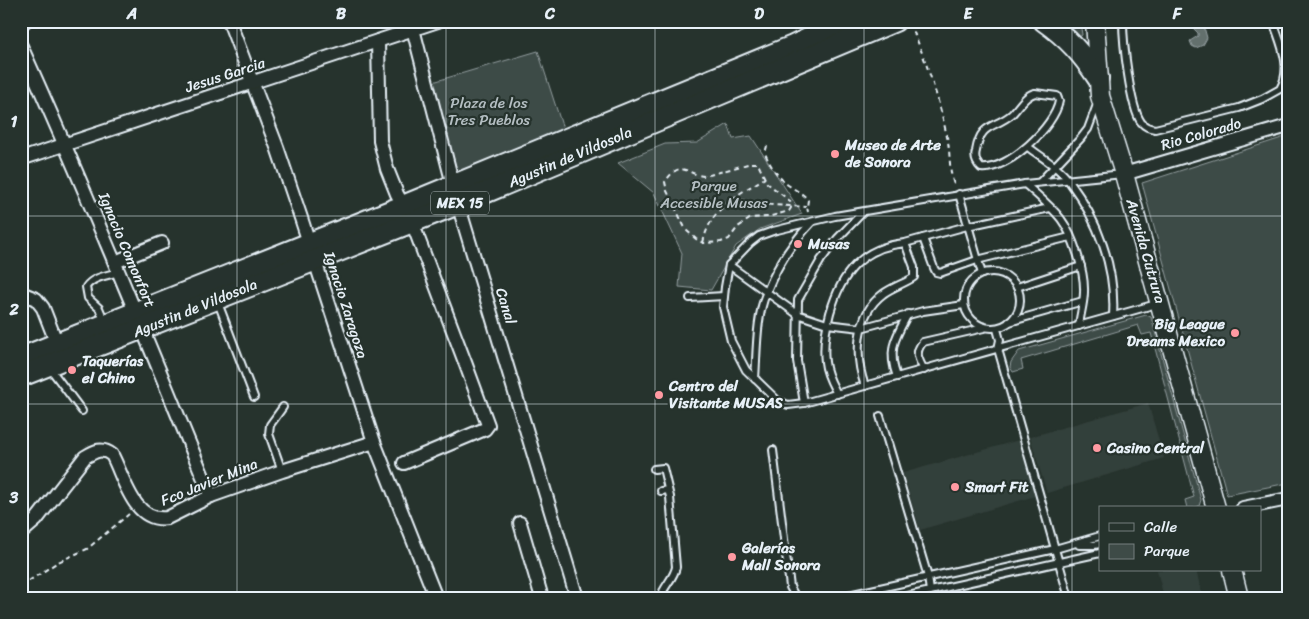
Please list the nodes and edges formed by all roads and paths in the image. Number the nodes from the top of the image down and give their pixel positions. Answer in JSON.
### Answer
{"nodes":[{"id":1,"x":25,"y":21,"type":"edge"},
{"id":2,"x":229,"y":21,"type":"edge"},
{"id":3,"x":438,"y":21,"type":"edge"},
{"id":4,"x":845,"y":21,"type":"edge"},
{"id":5,"x":895,"y":21,"type":"edge"},
{"id":6,"x":909,"y":21,"type":"edge"},
{"id":7,"x":1044,"y":21,"type":"edge"},
{"id":8,"x":1095,"y":21,"type":"edge"},
{"id":9,"x":1123,"y":21,"type":"edge"},
{"id":10,"x":1272,"y":21,"type":"edge"},
{"id":11,"x":21,"y":24,"type":"edge"},
{"id":12,"x":412,"y":26,"type":"edge"},
{"id":13,"x":378,"y":41,"type":"junction"},
{"id":14,"x":21,"y":46,"type":"edge"},
{"id":15,"x":252,"y":83,"type":"junction"},
{"id":16,"x":1099,"y":87,"type":"junction"},
{"id":17,"x":1288,"y":126,"type":"edge"},
{"id":18,"x":65,"y":144,"type":"junction"},
{"id":19,"x":768,"y":146,"type":"dead end"},
{"id":20,"x":1028,"y":147,"type":"junction"},
{"id":21,"x":21,"y":159,"type":"edge"},
{"id":22,"x":1054,"y":167,"type":"junction"},
{"id":23,"x":1124,"y":174,"type":"junction"},
{"id":24,"x":764,"y":178,"type":"junction"},
{"id":25,"x":1069,"y":180,"type":"junction"},
{"id":26,"x":1040,"y":182,"type":"junction"},
{"id":27,"x":1025,"y":184,"type":"junction"},
{"id":28,"x":959,"y":194,"type":"junction"},
{"id":29,"x":456,"y":195,"type":"junction"},
{"id":30,"x":732,"y":199,"type":"junction"},
{"id":31,"x":791,"y":206,"type":"junction"},
{"id":32,"x":807,"y":206,"type":"junction"},
{"id":33,"x":1050,"y":208,"type":"junction"},
{"id":34,"x":864,"y":211,"type":"junction"},
{"id":35,"x":407,"y":214,"type":"junction"},
{"id":36,"x":811,"y":223,"type":"junction"},
{"id":37,"x":967,"y":226,"type":"junction"},
{"id":38,"x":1070,"y":237,"type":"junction"},
{"id":39,"x":923,"y":238,"type":"junction"},
{"id":40,"x":162,"y":243,"type":"dead end"},
{"id":41,"x":703,"y":243,"type":"junction"},
{"id":42,"x":905,"y":243,"type":"junction"},
{"id":43,"x":312,"y":252,"type":"junction"},
{"id":44,"x":977,"y":260,"type":"junction"},
{"id":45,"x":730,"y":265,"type":"junction"},
{"id":46,"x":1080,"y":266,"type":"junction"},
{"id":47,"x":117,"y":267,"type":"junction"},
{"id":48,"x":982,"y":274,"type":"junction"},
{"id":49,"x":1017,"y":287,"type":"junction"},
{"id":50,"x":766,"y":292,"type":"junction"},
{"id":51,"x":21,"y":293,"type":"edge"},
{"id":52,"x":724,"y":296,"type":"junction"},
{"id":53,"x":690,"y":298,"type":"dead end"},
{"id":54,"x":217,"y":300,"type":"junction"},
{"id":55,"x":1083,"y":300,"type":"junction"},
{"id":56,"x":1160,"y":303,"type":"junction"},
{"id":57,"x":964,"y":305,"type":"junction"},
{"id":58,"x":797,"y":314,"type":"junction"},
{"id":59,"x":908,"y":314,"type":"junction"},
{"id":60,"x":1113,"y":316,"type":"junction"},
{"id":61,"x":139,"y":321,"type":"junction"},
{"id":62,"x":1009,"y":322,"type":"junction"},
{"id":63,"x":106,"y":324,"type":"junction"},
{"id":64,"x":827,"y":324,"type":"junction"},
{"id":65,"x":1079,"y":326,"type":"junction"},
{"id":66,"x":861,"y":328,"type":"junction"},
{"id":67,"x":984,"y":328,"type":"junction"},
{"id":68,"x":997,"y":328,"type":"junction"},
{"id":69,"x":57,"y":344,"type":"junction"},
{"id":70,"x":998,"y":349,"type":"junction"},
{"id":71,"x":21,"y":358,"type":"edge"},
{"id":72,"x":49,"y":366,"type":"junction"},
{"id":73,"x":924,"y":370,"type":"junction"},
{"id":74,"x":21,"y":376,"type":"edge"},
{"id":75,"x":896,"y":377,"type":"junction"},
{"id":76,"x":755,"y":379,"type":"junction"},
{"id":77,"x":865,"y":386,"type":"junction"},
{"id":78,"x":837,"y":394,"type":"junction"},
{"id":79,"x":254,"y":397,"type":"dead end"},
{"id":80,"x":804,"y":403,"type":"junction"},
{"id":81,"x":283,"y":407,"type":"dead end"},
{"id":82,"x":82,"y":411,"type":"dead end"},
{"id":83,"x":880,"y":416,"type":"dead end"},
{"id":84,"x":374,"y":442,"type":"junction"},
{"id":85,"x":773,"y":450,"type":"dead end"},
{"id":86,"x":404,"y":463,"type":"dead end"},
{"id":87,"x":654,"y":469,"type":"dead end"},
{"id":88,"x":282,"y":471,"type":"junction"},
{"id":89,"x":668,"y":490,"type":"junction"},
{"id":90,"x":661,"y":491,"type":"dead end"},
{"id":91,"x":211,"y":496,"type":"junction"},
{"id":92,"x":1288,"y":499,"type":"edge"},
{"id":93,"x":138,"y":506,"type":"junction"},
{"id":94,"x":1214,"y":506,"type":"edge"},
{"id":95,"x":1253,"y":506,"type":"edge"},
{"id":96,"x":520,"y":523,"type":"dead end"},
{"id":97,"x":21,"y":533,"type":"edge"},
{"id":98,"x":1099,"y":536,"type":"edge"},
{"id":99,"x":1072,"y":544,"type":"junction"},
{"id":100,"x":1099,"y":544,"type":"edge"},
{"id":101,"x":1055,"y":549,"type":"junction"},
{"id":102,"x":1099,"y":553,"type":"edge"},
{"id":103,"x":1060,"y":563,"type":"junction"},
{"id":104,"x":1232,"y":572,"type":"edge"},
{"id":105,"x":928,"y":577,"type":"junction"},
{"id":106,"x":21,"y":586,"type":"edge"},
{"id":107,"x":930,"y":591,"type":"junction"},
{"id":108,"x":436,"y":598,"type":"edge"},
{"id":109,"x":542,"y":598,"type":"edge"},
{"id":110,"x":576,"y":598,"type":"edge"},
{"id":111,"x":660,"y":598,"type":"edge"},
{"id":112,"x":796,"y":598,"type":"edge"},
{"id":113,"x":835,"y":598,"type":"edge"},
{"id":114,"x":898,"y":598,"type":"edge"},
{"id":115,"x":1069,"y":598,"type":"edge"},
{"id":116,"x":1238,"y":598,"type":"edge"}],
"edges":[{"from":1,"to":11,"type":"street"},
{"from":2,"to":15,"type":"street","name":"Ignacio Zaragoza"},
{"from":3,"to":12,"type":"street","name":"Jesus Garcia"},
{"from":4,"to":29,"type":"main road","name":"Agustin de Vildosola","number":"MEX 15"},
{"from":5,"to":29,"type":"main road","name":"Agustin de Vildosola","number":"MEX 15"},
{"from":6,"to":28,"type":"path"},
{"from":7,"to":16,"type":"main road"},
{"from":8,"to":16,"type":"street","name":"Avenida Cutrura"},
{"from":9,"to":10,"type":"lane"},
{"from":12,"to":13,"type":"street","name":"Jesus Garcia"},
{"from":12,"to":29,"type":"street","name":"Canal"},
{"from":13,"to":15,"type":"street","name":"Jesus Garcia"},
{"from":13,"to":35,"type":"street"},
{"from":14,"to":18,"type":"street","name":"Ignacio Comonfort"},
{"from":15,"to":18,"type":"street","name":"Jesus Garcia"},
{"from":15,"to":43,"type":"street","name":"Ignacio Zaragoza"},
{"from":16,"to":22,"type":"lane"},
{"from":16,"to":23,"type":"street","name":"Avenida Cutrura"},
{"from":17,"to":23,"type":"street","name":"Rio Colorado"},
{"from":18,"to":21,"type":"street","name":"Jesus Garcia"},
{"from":18,"to":47,"type":"street","name":"Ignacio Comonfort"},
{"from":19,"to":32,"type":"path"},
{"from":20,"to":20,"type":"lane"},
{"from":20,"to":22,"type":"lane"},
{"from":22,"to":25,"type":"lane"},
{"from":22,"to":26,"type":"lane"},
{"from":23,"to":25,"type":"lane"},
{"from":23,"to":56,"type":"street","name":"Avenida Cutrura"},
{"from":24,"to":30,"type":"path"},
{"from":24,"to":31,"type":"path"},
{"from":24,"to":41,"type":"path"},
{"from":25,"to":26,"type":"lane"},
{"from":25,"to":60,"type":"lane"},
{"from":26,"to":27,"type":"lane"},
{"from":27,"to":28,"type":"lane"},
{"from":27,"to":33,"type":"lane"},
{"from":28,"to":34,"type":"lane"},
{"from":28,"to":37,"type":"lane"},
{"from":29,"to":35,"type":"main road","name":"Agustin de Vildosola","number":"MEX 15"},
{"from":29,"to":110,"type":"street","name":"Canal"},
{"from":30,"to":31,"type":"path"},
{"from":30,"to":41,"type":"path"},
{"from":31,"to":32,"type":"path"},
{"from":31,"to":41,"type":"path"},
{"from":32,"to":36,"type":"path"},
{"from":33,"to":37,"type":"lane"},
{"from":33,"to":38,"type":"lane"},
{"from":34,"to":36,"type":"lane"},
{"from":34,"to":58,"type":"lane"},
{"from":35,"to":43,"type":"main road","name":"Agustin de Vildosola","number":"MEX 15"},
{"from":35,"to":86,"type":"street"},
{"from":36,"to":45,"type":"lane"},
{"from":36,"to":50,"type":"lane"},
{"from":37,"to":39,"type":"lane"},
{"from":37,"to":44,"type":"lane"},
{"from":38,"to":44,"type":"lane"},
{"from":38,"to":46,"type":"lane"},
{"from":39,"to":42,"type":"lane"},
{"from":39,"to":44,"type":"lane"},
{"from":40,"to":47,"type":"street"},
{"from":42,"to":64,"type":"lane"},
{"from":42,"to":66,"type":"lane"},
{"from":43,"to":54,"type":"main road","name":"Agustin de Vildosola","number":"MEX 15"},
{"from":43,"to":61,"type":"main road","name":"Agustin de Vildosola","number":"MEX 15"},
{"from":43,"to":84,"type":"street","name":"Ignacio Zaragoza"},
{"from":44,"to":48,"type":"lane"},
{"from":45,"to":50,"type":"lane"},
{"from":45,"to":52,"type":"lane"},
{"from":46,"to":49,"type":"lane"},
{"from":46,"to":55,"type":"lane"},
{"from":47,"to":61,"type":"street","name":"Ignacio Comonfort"},
{"from":47,"to":63,"type":"lane"},
{"from":48,"to":49,"type":"lane"},
{"from":48,"to":57,"type":"lane"},
{"from":49,"to":62,"type":"lane"},
{"from":50,"to":58,"type":"lane"},
{"from":50,"to":76,"type":"lane"},
{"from":51,"to":69,"type":"street"},
{"from":52,"to":53,"type":"lane"},
{"from":52,"to":76,"type":"lane"},
{"from":54,"to":61,"type":"main road","name":"Agustin de Vildosola","number":"MEX 15"},
{"from":54,"to":79,"type":"lane"},
{"from":55,"to":62,"type":"lane"},
{"from":55,"to":65,"type":"lane"},
{"from":56,"to":60,"type":"lane"},
{"from":56,"to":94,"type":"street","name":"Avenida Cutrura"},
{"from":57,"to":59,"type":"lane"},
{"from":57,"to":67,"type":"lane"},
{"from":58,"to":64,"type":"lane"},
{"from":58,"to":80,"type":"lane"},
{"from":59,"to":66,"type":"lane"},
{"from":59,"to":75,"type":"lane"},
{"from":60,"to":65,"type":"lane"},
{"from":61,"to":63,"type":"main road","name":"Agustin de Vildosola","number":"MEX 15"},
{"from":61,"to":72,"type":"main road","name":"Agustin de Vildosola","number":"MEX 15"},
{"from":61,"to":91,"type":"street","name":"Ignacio Comonfort"},
{"from":62,"to":68,"type":"lane"},
{"from":63,"to":69,"type":"main road","name":"Agustin de Vildosola","number":"MEX 15"},
{"from":64,"to":66,"type":"lane"},
{"from":64,"to":78,"type":"lane"},
{"from":65,"to":70,"type":"lane"},
{"from":66,"to":77,"type":"lane"},
{"from":67,"to":68,"type":"lane"},
{"from":67,"to":73,"type":"lane"},
{"from":68,"to":70,"type":"lane"},
{"from":69,"to":71,"type":"main road","name":"Agustin de Vildosola","number":"MEX 15"},
{"from":70,"to":73,"type":"lane"},
{"from":70,"to":101,"type":"lane"},
{"from":72,"to":74,"type":"main road","name":"Agustin de Vildosola","number":"MEX 15"},
{"from":72,"to":82,"type":"lane"},
{"from":73,"to":75,"type":"lane"},
{"from":75,"to":77,"type":"lane"},
{"from":76,"to":80,"type":"lane"},
{"from":77,"to":78,"type":"lane"},
{"from":78,"to":80,"type":"lane"},
{"from":81,"to":88,"type":"lane"},
{"from":83,"to":105,"type":"lane"},
{"from":84,"to":88,"type":"street","name":"Fco Javier Mina"},
{"from":84,"to":108,"type":"street","name":"Ignacio Zaragoza"},
{"from":85,"to":112,"type":"lane"},
{"from":87,"to":89,"type":"lane"},
{"from":88,"to":91,"type":"street","name":"Fco Javier Mina"},
{"from":89,"to":90,"type":"lane"},
{"from":89,"to":111,"type":"lane"},
{"from":91,"to":93,"type":"street","name":"Fco Javier Mina"},
{"from":92,"to":95,"type":"street"},
{"from":93,"to":97,"type":"street"},
{"from":93,"to":106,"type":"path"},
{"from":96,"to":109,"type":"street"},
{"from":98,"to":99,"type":"lane"},
{"from":99,"to":100,"type":"lane"},
{"from":99,"to":101,"type":"lane"},
{"from":101,"to":103,"type":"lane"},
{"from":101,"to":105,"type":"lane"},
{"from":102,"to":103,"type":"lane"},
{"from":103,"to":107,"type":"lane"},
{"from":103,"to":115,"type":"lane"},
{"from":104,"to":116,"type":"street"},
{"from":105,"to":107,"type":"lane"},
{"from":105,"to":113,"type":"lane"},
{"from":107,"to":114,"type":"lane"}]}
